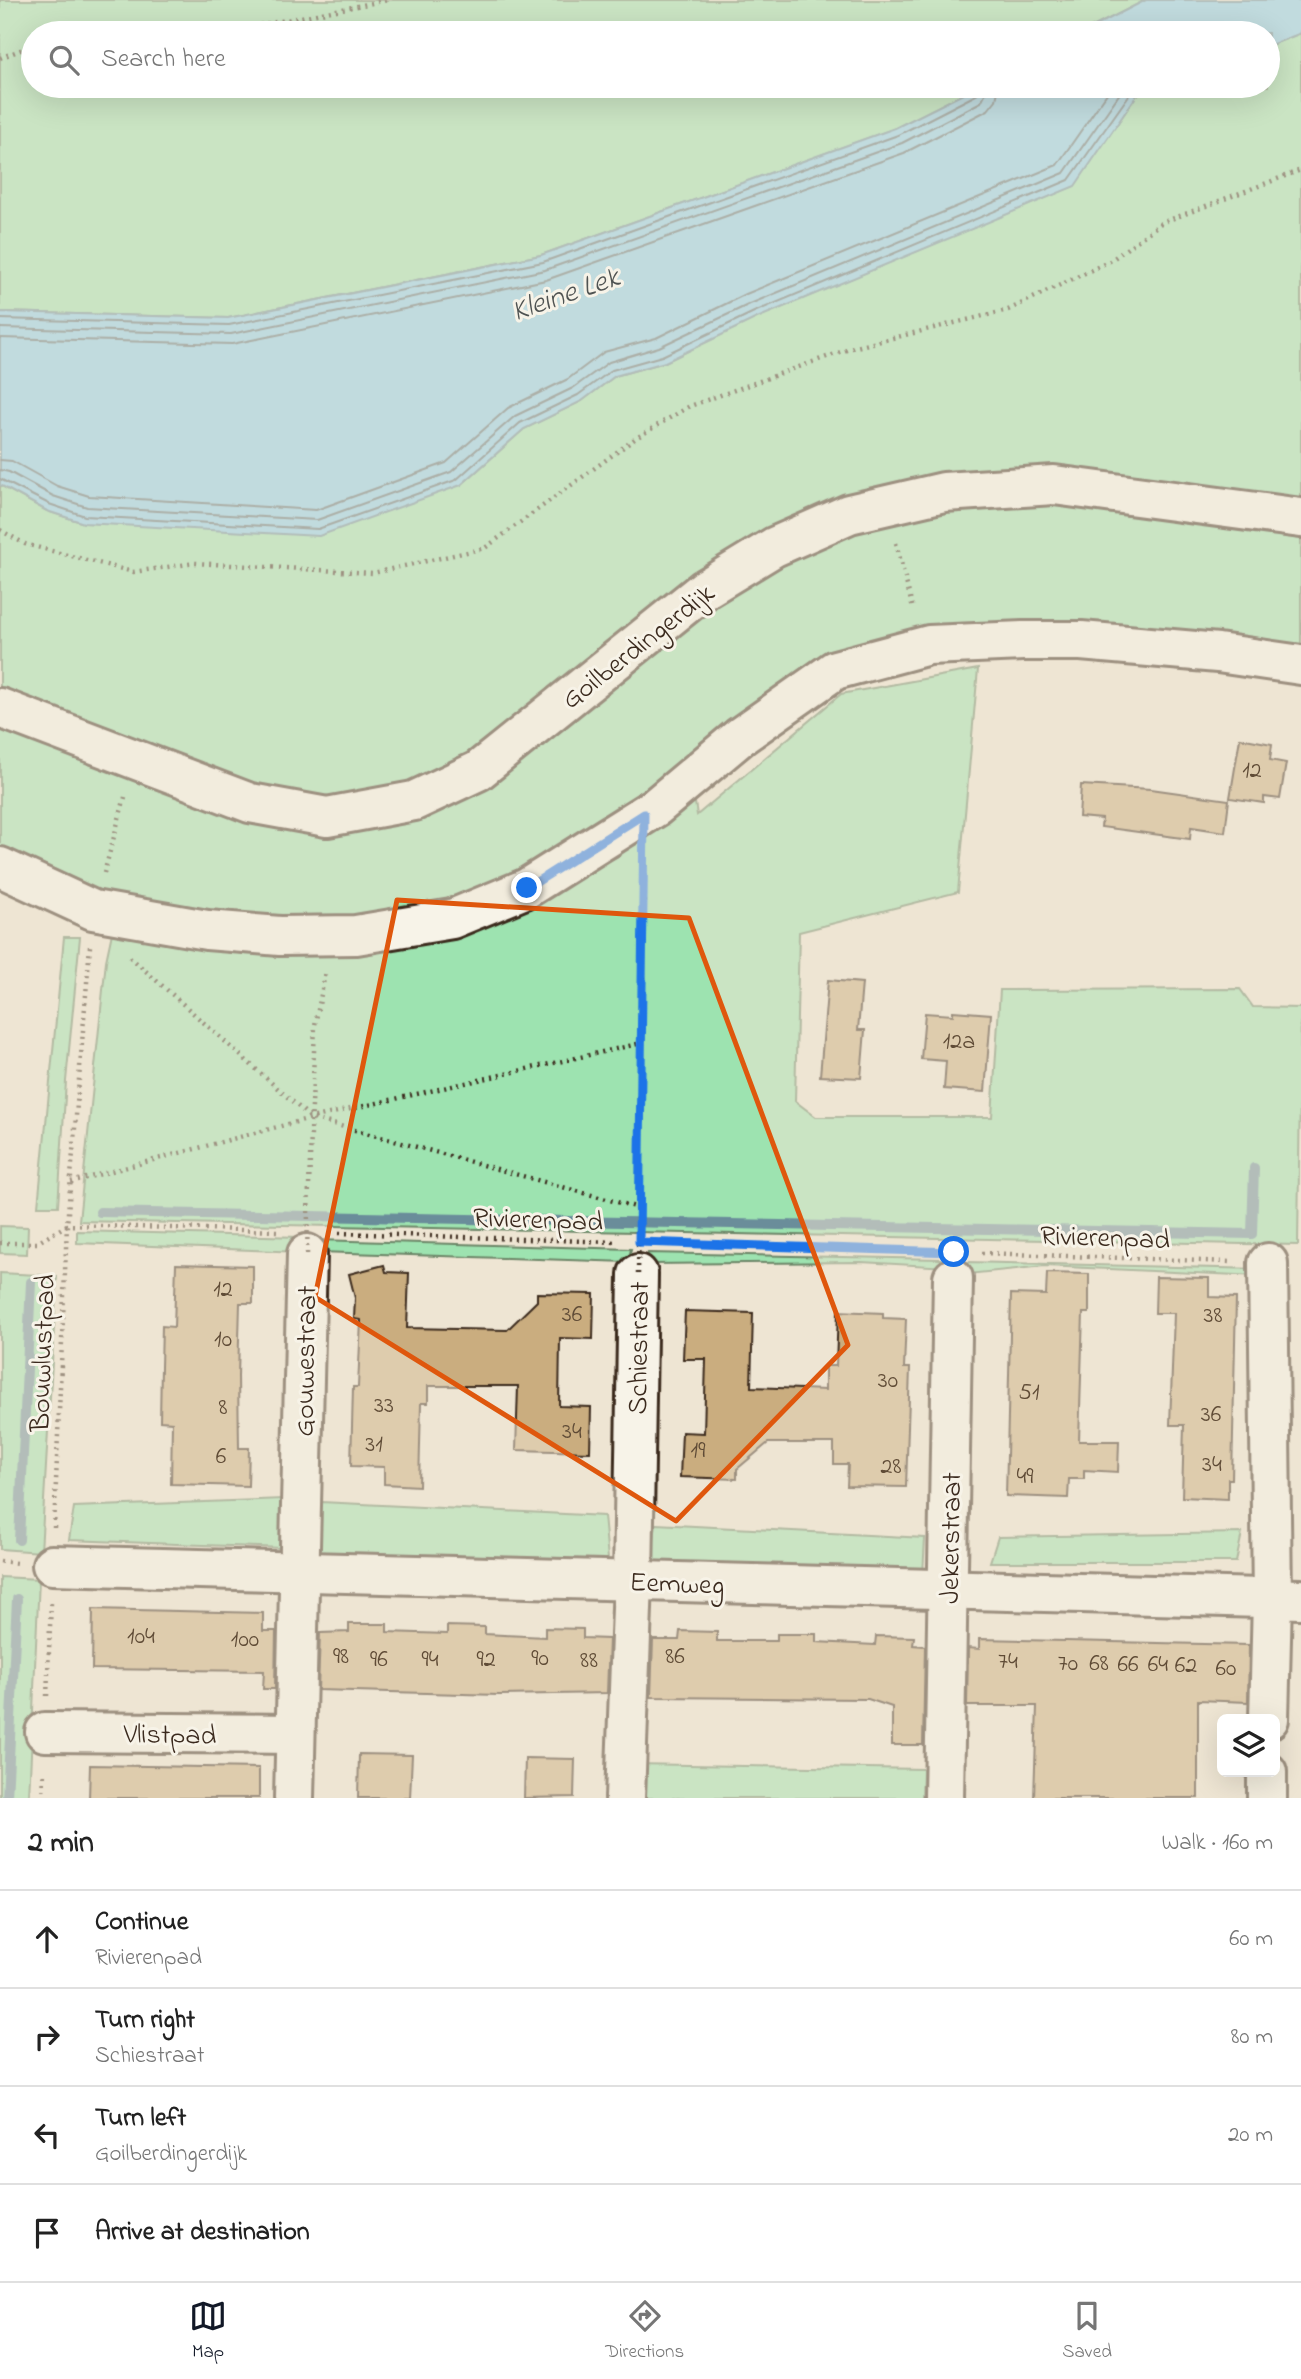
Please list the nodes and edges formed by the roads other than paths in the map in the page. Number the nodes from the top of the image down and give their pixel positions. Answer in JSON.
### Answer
{"nodes":[{"id":1,"x":1301,"y":518,"type":"edge"},
{"id":2,"x":1301,"y":665,"type":"edge"},
{"id":3,"x":0,"y":708,"type":"edge"},
{"id":4,"x":0,"y":867,"type":"edge"},
{"id":5,"x":308,"y":1236,"type":"road end"},
{"id":6,"x":638,"y":1258,"type":"road end"},
{"id":7,"x":1268,"y":1263,"type":"road end"},
{"id":8,"x":967,"y":1266,"type":"road end"},
{"id":9,"x":52,"y":1565,"type":"road end"},
{"id":10,"x":299,"y":1571,"type":"junction"},
{"id":11,"x":633,"y":1581,"type":"junction"},
{"id":12,"x":949,"y":1589,"type":"junction"},
{"id":13,"x":1287,"y":1599,"type":"edge"},
{"id":14,"x":1270,"y":1714,"type":"edge"},
{"id":15,"x":45,"y":1732,"type":"road end"},
{"id":16,"x":295,"y":1734,"type":"junction"},
{"id":17,"x":1267,"y":1777,"type":"edge"},
{"id":18,"x":294,"y":1798,"type":"edge"},
{"id":19,"x":625,"y":1798,"type":"edge"},
{"id":20,"x":944,"y":1798,"type":"edge"},
{"id":21,"x":1267,"y":1798,"type":"edge"}],
"edges":[{"from":1,"to":3,"type":"street","name":"Goilberdingerdijk"},
{"from":2,"to":4,"type":"street"},
{"from":5,"to":10,"type":"street","name":"Gouwestraat"},
{"from":6,"to":11,"type":"street","name":"Schiestraat"},
{"from":7,"to":13,"type":"street"},
{"from":8,"to":12,"type":"street","name":"Jekerstraat"},
{"from":9,"to":10,"type":"street","name":"Eemweg"},
{"from":10,"to":11,"type":"street","name":"Eemweg"},
{"from":10,"to":16,"type":"street","name":"Gouwestraat"},
{"from":11,"to":12,"type":"street","name":"Eemweg"},
{"from":11,"to":19,"type":"street","name":"Schiestraat"},
{"from":12,"to":13,"type":"street","name":"Eemweg"},
{"from":12,"to":20,"type":"street","name":"Jekerstraat"},
{"from":13,"to":14,"type":"street"},
{"from":15,"to":16,"type":"street","name":"Vlistpad"},
{"from":16,"to":18,"type":"street","name":"Gouwestraat"},
{"from":17,"to":21,"type":"street"}]}
